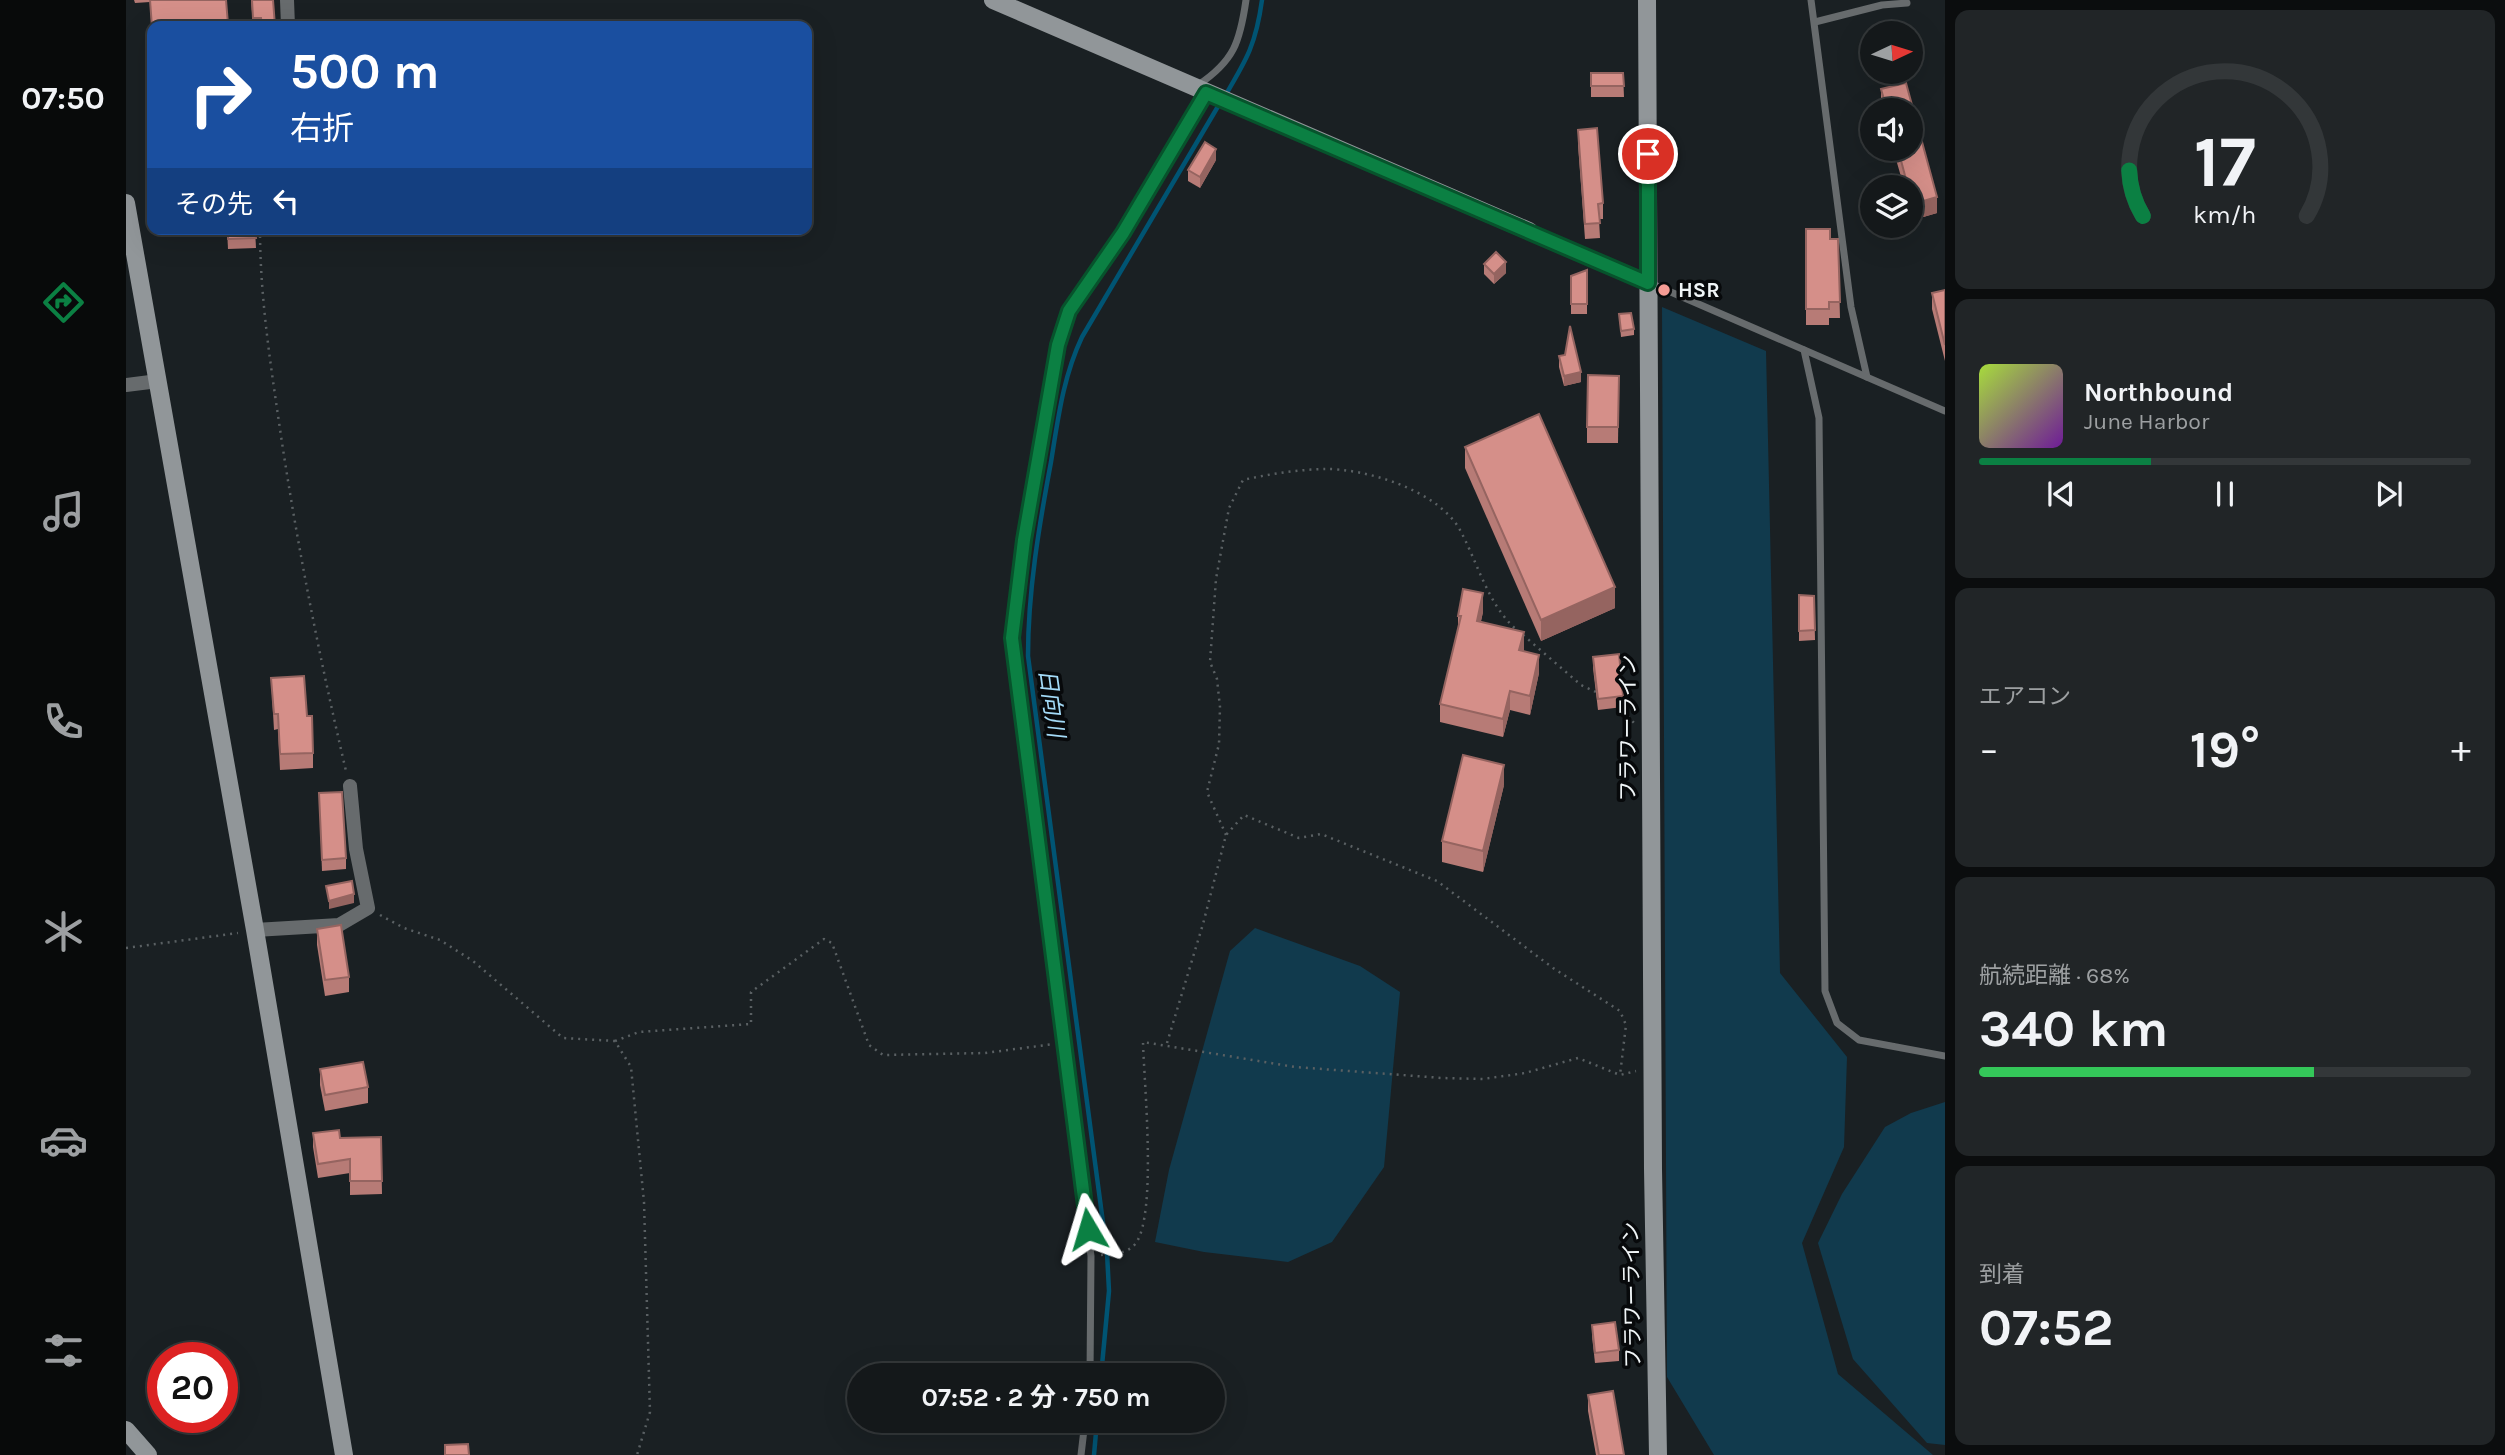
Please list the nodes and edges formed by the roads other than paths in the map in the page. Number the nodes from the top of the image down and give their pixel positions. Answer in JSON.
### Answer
{"nodes":[{"id":1,"x":287,"y":0,"type":"edge"},
{"id":2,"x":993,"y":0,"type":"edge"},
{"id":3,"x":1246,"y":0,"type":"edge"},
{"id":4,"x":1647,"y":0,"type":"edge"},
{"id":5,"x":1811,"y":0,"type":"edge"},
{"id":6,"x":1907,"y":3,"type":"dead end"},
{"id":7,"x":288,"y":21,"type":"edge"},
{"id":8,"x":1815,"y":22,"type":"junction"},
{"id":9,"x":1200,"y":90,"type":"junction"},
{"id":10,"x":126,"y":203,"type":"edge"},
{"id":11,"x":1529,"y":231,"type":"joint"},
{"id":12,"x":1648,"y":283,"type":"junction"},
{"id":13,"x":1804,"y":350,"type":"junction"},
{"id":14,"x":1867,"y":377,"type":"junction"},
{"id":15,"x":158,"y":382,"type":"junction"},
{"id":16,"x":126,"y":385,"type":"edge"},
{"id":17,"x":1945,"y":411,"type":"edge"},
{"id":18,"x":350,"y":786,"type":"road end"},
{"id":19,"x":256,"y":930,"type":"junction"},
{"id":20,"x":1945,"y":1056,"type":"edge"},
{"id":21,"x":1090,"y":1363,"type":"edge"},
{"id":22,"x":126,"y":1430,"type":"edge"},
{"id":23,"x":1084,"y":1433,"type":"edge"},
{"id":24,"x":148,"y":1455,"type":"edge"},
{"id":25,"x":344,"y":1455,"type":"edge"},
{"id":26,"x":1082,"y":1455,"type":"edge"},
{"id":27,"x":1658,"y":1455,"type":"edge"}],
"edges":[{"from":1,"to":7,"type":"street"},
{"from":2,"to":9,"type":"street"},
{"from":3,"to":9,"type":"lane"},
{"from":4,"to":12,"type":"street","name":"フラワーライン"},
{"from":5,"to":8,"type":"lane"},
{"from":6,"to":8,"type":"lane"},
{"from":8,"to":14,"type":"lane"},
{"from":9,"to":11,"type":"street"},
{"from":9,"to":21,"type":"lane"},
{"from":10,"to":15,"type":"street"},
{"from":11,"to":12,"type":"street"},
{"from":12,"to":13,"type":"lane"},
{"from":12,"to":27,"type":"street","name":"フラワーライン"},
{"from":13,"to":14,"type":"lane"},
{"from":13,"to":20,"type":"lane"},
{"from":14,"to":17,"type":"lane"},
{"from":15,"to":16,"type":"street"},
{"from":15,"to":19,"type":"street"},
{"from":18,"to":19,"type":"street"},
{"from":19,"to":25,"type":"street"},
{"from":22,"to":24,"type":"street"},
{"from":23,"to":26,"type":"lane"}]}
